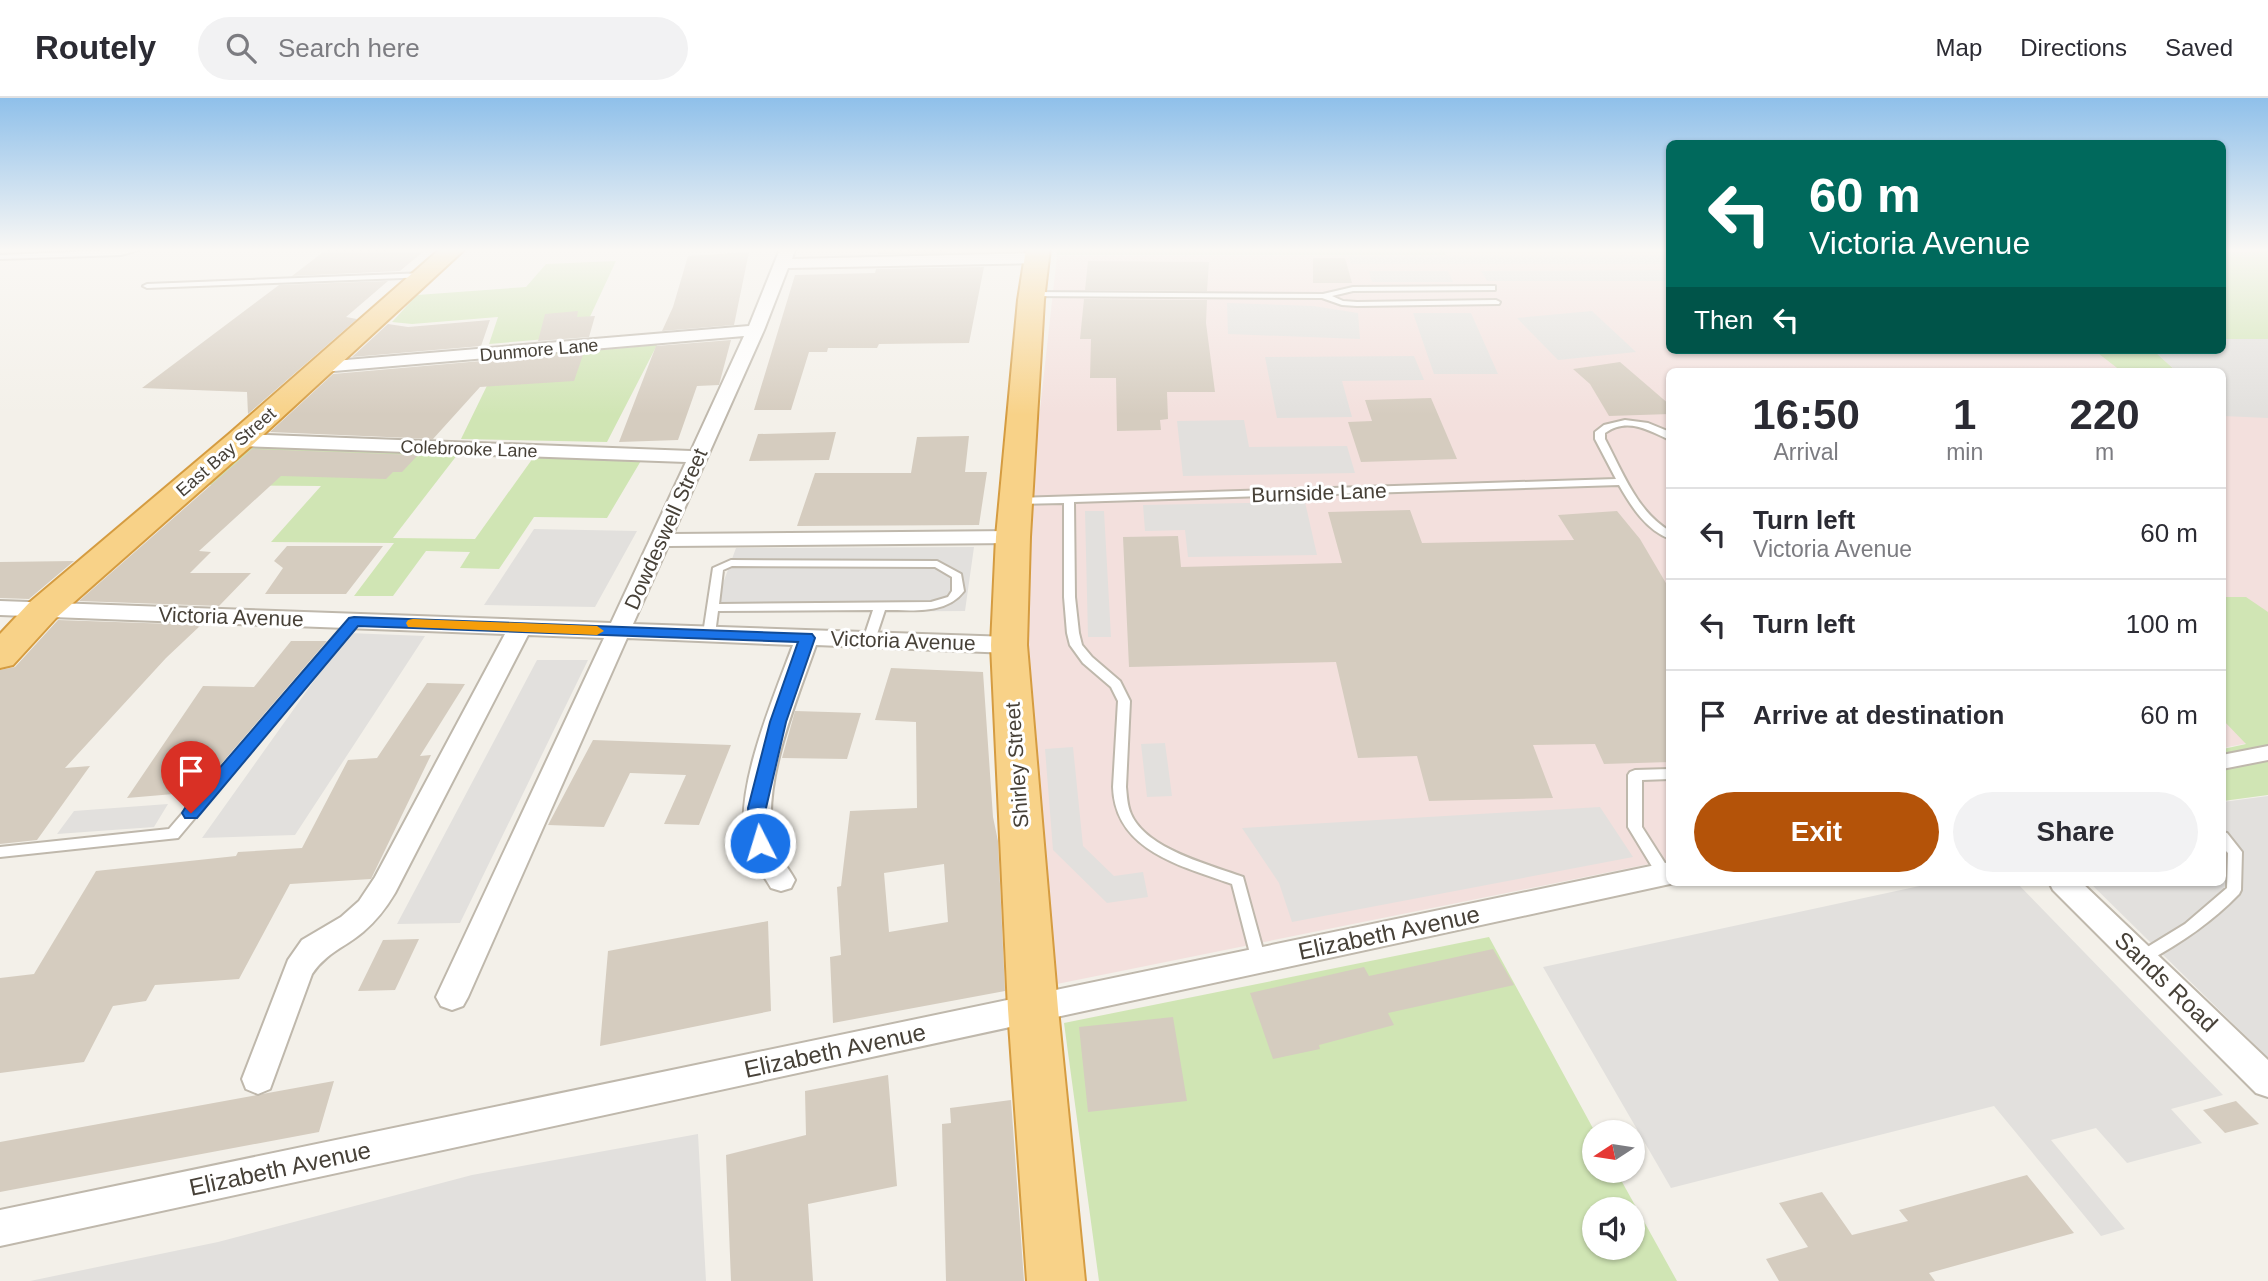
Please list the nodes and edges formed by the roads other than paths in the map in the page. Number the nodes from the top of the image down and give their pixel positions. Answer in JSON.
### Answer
{"nodes":[{"id":1,"x":393,"y":304,"type":"edge"},
{"id":2,"x":766,"y":304,"type":"edge"},
{"id":3,"x":1031,"y":304,"type":"edge"},
{"id":4,"x":756,"y":330,"type":"junction"},
{"id":5,"x":322,"y":367,"type":"junction"},
{"id":6,"x":1666,"y":434,"type":"edge"},
{"id":7,"x":240,"y":440,"type":"junction"},
{"id":8,"x":698,"y":457,"type":"junction"},
{"id":9,"x":1623,"y":482,"type":"junction"},
{"id":10,"x":1069,"y":499,"type":"junction"},
{"id":11,"x":1016,"y":501,"type":"junction"},
{"id":12,"x":1666,"y":533,"type":"edge"},
{"id":13,"x":1013,"y":537,"type":"junction"},
{"id":14,"x":660,"y":540,"type":"junction"},
{"id":15,"x":880,"y":607,"type":"junction"},
{"id":16,"x":0,"y":608,"type":"edge"},
{"id":17,"x":712,"y":608,"type":"junction"},
{"id":18,"x":43,"y":610,"type":"junction"},
{"id":19,"x":354,"y":621,"type":"junction"},
{"id":20,"x":520,"y":628,"type":"junction"},
{"id":21,"x":620,"y":631,"type":"junction"},
{"id":22,"x":709,"y":634,"type":"junction"},
{"id":23,"x":807,"y":638,"type":"junction"},
{"id":24,"x":869,"y":640,"type":"junction"},
{"id":25,"x":1009,"y":645,"type":"junction"},
{"id":26,"x":0,"y":656,"type":"edge"},
{"id":27,"x":2268,"y":753,"type":"edge"},
{"id":28,"x":2226,"y":761,"type":"edge"},
{"id":29,"x":1666,"y":774,"type":"edge"},
{"id":30,"x":2226,"y":842,"type":"edge"},
{"id":31,"x":0,"y":852,"type":"edge"},
{"id":32,"x":1666,"y":873,"type":"edge"},
{"id":33,"x":1666,"y":874,"type":"edge"},
{"id":34,"x":781,"y":880,"type":"dead end"},
{"id":35,"x":2067,"y":886,"type":"edge"},
{"id":36,"x":2141,"y":958,"type":"junction"},
{"id":37,"x":1258,"y":961,"type":"junction"},
{"id":38,"x":452,"y":997,"type":"dead end"},
{"id":39,"x":1033,"y":1009,"type":"junction"},
{"id":40,"x":258,"y":1080,"type":"dead end"},
{"id":41,"x":2268,"y":1082,"type":"edge"},
{"id":42,"x":0,"y":1228,"type":"edge"},
{"id":43,"x":1056,"y":1281,"type":"edge"}],
"edges":[{"from":1,"to":5,"type":"highway","name":"East Bay Street"},
{"from":2,"to":4,"type":"street","name":"Dowdeswell Street"},
{"from":3,"to":11,"type":"highway","name":"Shirley Street"},
{"from":4,"to":5,"type":"street","name":"Dunmore Lane"},
{"from":4,"to":8,"type":"street","name":"Dowdeswell Street"},
{"from":5,"to":7,"type":"highway","name":"East Bay Street"},
{"from":6,"to":9,"type":"lane"},
{"from":7,"to":8,"type":"street","name":"Colebrooke Lane"},
{"from":7,"to":18,"type":"highway","name":"East Bay Street"},
{"from":8,"to":14,"type":"street","name":"Dowdeswell Street"},
{"from":9,"to":10,"type":"lane","name":"Burnside Lane"},
{"from":9,"to":12,"type":"lane"},
{"from":10,"to":11,"type":"lane","name":"Burnside Lane"},
{"from":10,"to":37,"type":"lane"},
{"from":11,"to":13,"type":"highway","name":"Shirley Street"},
{"from":13,"to":14,"type":"street"},
{"from":13,"to":25,"type":"highway","name":"Shirley Street"},
{"from":14,"to":21,"type":"street","name":"Dowdeswell Street"},
{"from":15,"to":17,"type":"lane"},
{"from":15,"to":17,"type":"lane"},
{"from":15,"to":24,"type":"lane"},
{"from":16,"to":18,"type":"street","name":"Victoria Avenue"},
{"from":17,"to":22,"type":"lane"},
{"from":18,"to":19,"type":"street","name":"Victoria Avenue"},
{"from":18,"to":26,"type":"highway","name":"East Bay Street"},
{"from":19,"to":20,"type":"street","name":"Victoria Avenue"},
{"from":19,"to":31,"type":"lane"},
{"from":20,"to":21,"type":"street","name":"Victoria Avenue"},
{"from":20,"to":40,"type":"street"},
{"from":21,"to":22,"type":"street","name":"Victoria Avenue"},
{"from":21,"to":38,"type":"street","name":"Dowdeswell Street"},
{"from":22,"to":23,"type":"street","name":"Victoria Avenue"},
{"from":23,"to":24,"type":"street","name":"Victoria Avenue"},
{"from":23,"to":34,"type":"street"},
{"from":24,"to":25,"type":"street","name":"Victoria Avenue"},
{"from":25,"to":39,"type":"highway","name":"Shirley Street"},
{"from":27,"to":28,"type":"street"},
{"from":29,"to":32,"type":"lane"},
{"from":30,"to":36,"type":"lane"},
{"from":33,"to":37,"type":"street","name":"Elizabeth Avenue"},
{"from":35,"to":36,"type":"street","name":"Sands Road"},
{"from":36,"to":41,"type":"street","name":"Sands Road"},
{"from":37,"to":39,"type":"street","name":"Elizabeth Avenue"},
{"from":39,"to":42,"type":"street","name":"Elizabeth Avenue"},
{"from":39,"to":43,"type":"highway","name":"Shirley Street"}]}
